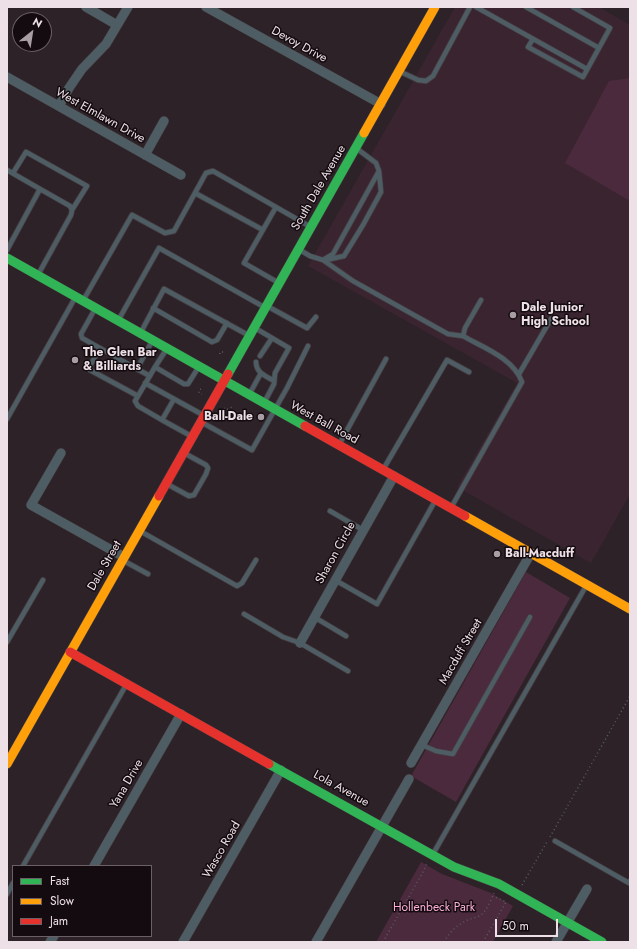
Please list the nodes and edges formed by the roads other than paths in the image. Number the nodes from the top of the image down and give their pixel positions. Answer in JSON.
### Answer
{"nodes":[{"id":1,"x":86,"y":7,"type":"edge"},
{"id":2,"x":128,"y":7,"type":"edge"},
{"id":3,"x":206,"y":7,"type":"edge"},
{"id":4,"x":435,"y":7,"type":"edge"},
{"id":5,"x":470,"y":7,"type":"edge"},
{"id":6,"x":476,"y":7,"type":"edge"},
{"id":7,"x":526,"y":7,"type":"edge"},
{"id":8,"x":573,"y":7,"type":"edge"},
{"id":9,"x":117,"y":25,"type":"junction"},
{"id":10,"x":533,"y":39,"type":"junction"},
{"id":11,"x":599,"y":48,"type":"junction"},
{"id":12,"x":587,"y":69,"type":"junction"},
{"id":13,"x":399,"y":71,"type":"junction"},
{"id":14,"x":7,"y":77,"type":"edge"},
{"id":15,"x":381,"y":104,"type":"junction"},
{"id":16,"x":59,"y":106,"type":"junction"},
{"id":17,"x":164,"y":121,"type":"dead end"},
{"id":18,"x":356,"y":148,"type":"junction"},
{"id":19,"x":145,"y":155,"type":"junction"},
{"id":20,"x":7,"y":170,"type":"edge"},
{"id":21,"x":379,"y":171,"type":"junction"},
{"id":22,"x":13,"y":173,"type":"junction"},
{"id":23,"x":181,"y":175,"type":"dead end"},
{"id":24,"x":40,"y":189,"type":"junction"},
{"id":25,"x":195,"y":193,"type":"junction"},
{"id":26,"x":276,"y":208,"type":"junction"},
{"id":27,"x":72,"y":210,"type":"junction"},
{"id":28,"x":311,"y":227,"type":"junction"},
{"id":29,"x":263,"y":230,"type":"junction"},
{"id":30,"x":298,"y":249,"type":"junction"},
{"id":31,"x":7,"y":250,"type":"edge"},
{"id":32,"x":7,"y":258,"type":"edge"},
{"id":33,"x":323,"y":260,"type":"junction"},
{"id":34,"x":38,"y":275,"type":"junction"},
{"id":35,"x":279,"y":283,"type":"junction"},
{"id":36,"x":80,"y":299,"type":"junction"},
{"id":37,"x":481,"y":300,"type":"dead end"},
{"id":38,"x":266,"y":306,"type":"junction"},
{"id":39,"x":96,"y":308,"type":"junction"},
{"id":40,"x":154,"y":308,"type":"junction"},
{"id":41,"x":316,"y":317,"type":"dead end"},
{"id":42,"x":551,"y":319,"type":"dead end"},
{"id":43,"x":118,"y":320,"type":"junction"},
{"id":44,"x":227,"y":323,"type":"junction"},
{"id":45,"x":252,"y":332,"type":"junction"},
{"id":46,"x":140,"y":333,"type":"junction"},
{"id":47,"x":463,"y":336,"type":"junction"},
{"id":48,"x":272,"y":338,"type":"junction"},
{"id":49,"x":153,"y":340,"type":"junction"},
{"id":50,"x":308,"y":346,"type":"dead end"},
{"id":51,"x":100,"y":348,"type":"junction"},
{"id":52,"x":166,"y":348,"type":"junction"},
{"id":53,"x":260,"y":356,"type":"dead end"},
{"id":54,"x":386,"y":358,"type":"dead end"},
{"id":55,"x":256,"y":362,"type":"dead end"},
{"id":56,"x":199,"y":366,"type":"junction"},
{"id":57,"x":155,"y":367,"type":"junction"},
{"id":58,"x":137,"y":368,"type":"junction"},
{"id":59,"x":469,"y":372,"type":"dead end"},
{"id":60,"x":261,"y":373,"type":"junction"},
{"id":61,"x":519,"y":374,"type":"junction"},
{"id":62,"x":150,"y":376,"type":"junction"},
{"id":63,"x":224,"y":380,"type":"junction"},
{"id":64,"x":274,"y":381,"type":"junction"},
{"id":65,"x":145,"y":383,"type":"junction"},
{"id":66,"x":249,"y":394,"type":"junction"},
{"id":67,"x":138,"y":396,"type":"junction"},
{"id":68,"x":174,"y":398,"type":"junction"},
{"id":69,"x":264,"y":402,"type":"junction"},
{"id":70,"x":275,"y":409,"type":"junction"},
{"id":71,"x":7,"y":419,"type":"edge"},
{"id":72,"x":202,"y":419,"type":"junction"},
{"id":73,"x":162,"y":420,"type":"junction"},
{"id":74,"x":192,"y":437,"type":"junction"},
{"id":75,"x":339,"y":445,"type":"junction"},
{"id":76,"x":61,"y":453,"type":"dead end"},
{"id":77,"x":183,"y":453,"type":"junction"},
{"id":78,"x":383,"y":470,"type":"junction"},
{"id":79,"x":394,"y":476,"type":"junction"},
{"id":80,"x":166,"y":484,"type":"junction"},
{"id":81,"x":436,"y":500,"type":"junction"},
{"id":82,"x":451,"y":508,"type":"junction"},
{"id":83,"x":330,"y":511,"type":"dead end"},
{"id":84,"x":363,"y":530,"type":"junction"},
{"id":85,"x":139,"y":531,"type":"junction"},
{"id":86,"x":531,"y":553,"type":"junction"},
{"id":87,"x":123,"y":559,"type":"junction"},
{"id":88,"x":256,"y":560,"type":"dead end"},
{"id":89,"x":148,"y":574,"type":"dead end"},
{"id":90,"x":43,"y":580,"type":"dead end"},
{"id":91,"x":335,"y":580,"type":"junction"},
{"id":92,"x":587,"y":584,"type":"junction"},
{"id":93,"x":630,"y":609,"type":"edge"},
{"id":94,"x":244,"y":614,"type":"dead end"},
{"id":95,"x":314,"y":617,"type":"junction"},
{"id":96,"x":530,"y":618,"type":"dead end"},
{"id":97,"x":346,"y":636,"type":"dead end"},
{"id":98,"x":7,"y":642,"type":"edge"},
{"id":99,"x":300,"y":643,"type":"junction"},
{"id":100,"x":70,"y":652,"type":"junction"},
{"id":101,"x":348,"y":671,"type":"dead end"},
{"id":102,"x":127,"y":683,"type":"junction"},
{"id":103,"x":180,"y":714,"type":"junction"},
{"id":104,"x":422,"y":745,"type":"junction"},
{"id":105,"x":412,"y":763,"type":"dead end"},
{"id":106,"x":7,"y":764,"type":"edge"},
{"id":107,"x":281,"y":770,"type":"junction"},
{"id":108,"x":409,"y":779,"type":"dead end"},
{"id":109,"x":381,"y":826,"type":"junction"},
{"id":110,"x":555,"y":841,"type":"dead end"},
{"id":111,"x":431,"y":854,"type":"junction"},
{"id":112,"x":24,"y":865,"type":"edge"},
{"id":113,"x":95,"y":865,"type":"edge"},
{"id":114,"x":630,"y":881,"type":"edge"},
{"id":115,"x":12,"y":885,"type":"edge"},
{"id":116,"x":587,"y":889,"type":"dead end"},
{"id":117,"x":7,"y":894,"type":"edge"},
{"id":118,"x":567,"y":922,"type":"junction"},
{"id":119,"x":183,"y":942,"type":"edge"},
{"id":120,"x":316,"y":942,"type":"edge"},
{"id":121,"x":556,"y":942,"type":"edge"},
{"id":122,"x":602,"y":942,"type":"edge"}],
"edges":[{"from":1,"to":9,"type":"street"},
{"from":2,"to":9,"type":"street"},
{"from":3,"to":15,"type":"street","name":"Devoy Drive"},
{"from":4,"to":13,"type":"street","name":"South Dale Avenue"},
{"from":5,"to":13,"type":"lane"},
{"from":6,"to":10,"type":"lane"},
{"from":7,"to":11,"type":"lane"},
{"from":8,"to":11,"type":"lane"},
{"from":9,"to":16,"type":"street"},
{"from":10,"to":12,"type":"lane"},
{"from":10,"to":12,"type":"lane"},
{"from":11,"to":12,"type":"lane"},
{"from":13,"to":15,"type":"street","name":"South Dale Avenue"},
{"from":14,"to":16,"type":"street","name":"West Elmlawn Drive"},
{"from":15,"to":18,"type":"street","name":"South Dale Avenue"},
{"from":16,"to":19,"type":"street","name":"West Elmlawn Drive"},
{"from":17,"to":19,"type":"street"},
{"from":18,"to":21,"type":"lane"},
{"from":18,"to":28,"type":"street","name":"South Dale Avenue"},
{"from":19,"to":23,"type":"street","name":"West Elmlawn Drive"},
{"from":20,"to":22,"type":"lane"},
{"from":21,"to":33,"type":"lane"},
{"from":21,"to":33,"type":"lane"},
{"from":22,"to":24,"type":"lane"},
{"from":22,"to":27,"type":"lane"},
{"from":24,"to":27,"type":"lane"},
{"from":24,"to":31,"type":"lane"},
{"from":25,"to":26,"type":"lane"},
{"from":25,"to":29,"type":"lane"},
{"from":25,"to":36,"type":"lane"},
{"from":26,"to":28,"type":"lane"},
{"from":26,"to":29,"type":"lane"},
{"from":27,"to":34,"type":"lane"},
{"from":28,"to":30,"type":"street","name":"South Dale Avenue"},
{"from":29,"to":35,"type":"lane"},
{"from":30,"to":33,"type":"lane"},
{"from":30,"to":35,"type":"street","name":"South Dale Avenue"},
{"from":32,"to":34,"type":"street","name":"West Ball Road"},
{"from":33,"to":47,"type":"lane"},
{"from":34,"to":36,"type":"street","name":"West Ball Road"},
{"from":35,"to":38,"type":"street","name":"South Dale Avenue"},
{"from":36,"to":39,"type":"street","name":"West Ball Road"},
{"from":36,"to":71,"type":"lane"},
{"from":37,"to":47,"type":"lane"},
{"from":38,"to":41,"type":"lane"},
{"from":38,"to":43,"type":"lane"},
{"from":38,"to":45,"type":"street","name":"South Dale Avenue"},
{"from":39,"to":43,"type":"street","name":"West Ball Road"},
{"from":39,"to":51,"type":"lane"},
{"from":40,"to":44,"type":"lane"},
{"from":40,"to":44,"type":"lane"},
{"from":40,"to":46,"type":"lane"},
{"from":42,"to":61,"type":"lane"},
{"from":43,"to":46,"type":"street","name":"West Ball Road"},
{"from":44,"to":45,"type":"lane"},
{"from":45,"to":48,"type":"lane"},
{"from":45,"to":63,"type":"street","name":"South Dale Avenue"},
{"from":46,"to":49,"type":"street","name":"West Ball Road"},
{"from":47,"to":61,"type":"lane"},
{"from":48,"to":53,"type":"lane"},
{"from":48,"to":64,"type":"lane"},
{"from":49,"to":52,"type":"street","name":"West Ball Road"},
{"from":49,"to":58,"type":"lane"},
{"from":50,"to":70,"type":"lane"},
{"from":51,"to":58,"type":"lane"},
{"from":51,"to":67,"type":"lane"},
{"from":52,"to":56,"type":"street","name":"West Ball Road"},
{"from":52,"to":57,"type":"lane"},
{"from":54,"to":75,"type":"lane"},
{"from":55,"to":60,"type":"lane"},
{"from":56,"to":57,"type":"lane"},
{"from":56,"to":63,"type":"street","name":"West Ball Road"},
{"from":57,"to":62,"type":"lane"},
{"from":58,"to":62,"type":"lane"},
{"from":59,"to":78,"type":"lane"},
{"from":60,"to":64,"type":"lane"},
{"from":60,"to":66,"type":"lane"},
{"from":61,"to":82,"type":"lane"},
{"from":62,"to":65,"type":"lane"},
{"from":63,"to":66,"type":"street","name":"West Ball Road"},
{"from":63,"to":72,"type":"street","name":"Dale Street"},
{"from":64,"to":69,"type":"lane"},
{"from":65,"to":67,"type":"lane"},
{"from":65,"to":68,"type":"lane"},
{"from":66,"to":69,"type":"street","name":"West Ball Road"},
{"from":67,"to":73,"type":"lane"},
{"from":68,"to":72,"type":"lane"},
{"from":68,"to":73,"type":"lane"},
{"from":69,"to":70,"type":"street","name":"West Ball Road"},
{"from":70,"to":72,"type":"lane"},
{"from":70,"to":75,"type":"street","name":"West Ball Road"},
{"from":72,"to":74,"type":"street","name":"Dale Street"},
{"from":73,"to":74,"type":"lane"},
{"from":74,"to":77,"type":"street","name":"Dale Street"},
{"from":75,"to":78,"type":"street","name":"West Ball Road"},
{"from":76,"to":87,"type":"street"},
{"from":77,"to":80,"type":"street","name":"Dale Street"},
{"from":77,"to":80,"type":"lane"},
{"from":78,"to":79,"type":"street","name":"West Ball Road"},
{"from":79,"to":81,"type":"street","name":"West Ball Road"},
{"from":79,"to":84,"type":"street","name":"Sharon Circle"},
{"from":80,"to":85,"type":"street","name":"Dale Street"},
{"from":81,"to":82,"type":"street","name":"West Ball Road"},
{"from":81,"to":91,"type":"lane"},
{"from":82,"to":86,"type":"street","name":"West Ball Road"},
{"from":83,"to":84,"type":"lane"},
{"from":84,"to":91,"type":"street","name":"Sharon Circle"},
{"from":85,"to":87,"type":"street","name":"Dale Street"},
{"from":85,"to":88,"type":"lane"},
{"from":86,"to":92,"type":"street","name":"West Ball Road"},
{"from":86,"to":104,"type":"street","name":"Macduff Street"},
{"from":87,"to":89,"type":"lane"},
{"from":87,"to":100,"type":"street","name":"Dale Street"},
{"from":90,"to":98,"type":"lane"},
{"from":91,"to":95,"type":"street","name":"Sharon Circle"},
{"from":92,"to":93,"type":"street","name":"West Ball Road"},
{"from":92,"to":111,"type":"lane"},
{"from":94,"to":99,"type":"lane"},
{"from":95,"to":97,"type":"lane"},
{"from":95,"to":99,"type":"street","name":"Sharon Circle"},
{"from":96,"to":104,"type":"lane"},
{"from":99,"to":101,"type":"lane"},
{"from":100,"to":102,"type":"street","name":"Lola Avenue"},
{"from":100,"to":106,"type":"street","name":"Dale Street"},
{"from":102,"to":103,"type":"street","name":"Lola Avenue"},
{"from":102,"to":112,"type":"lane"},
{"from":103,"to":107,"type":"street","name":"Lola Avenue"},
{"from":103,"to":113,"type":"street","name":"Yana Drive"},
{"from":104,"to":105,"type":"street","name":"Macduff Street"},
{"from":107,"to":109,"type":"street","name":"Lola Avenue"},
{"from":107,"to":119,"type":"street","name":"Wasco Road"},
{"from":108,"to":109,"type":"street"},
{"from":109,"to":111,"type":"street","name":"Lola Avenue"},
{"from":109,"to":120,"type":"street"},
{"from":110,"to":114,"type":"lane"},
{"from":111,"to":118,"type":"street","name":"Lola Avenue"},
{"from":115,"to":117,"type":"lane"},
{"from":116,"to":118,"type":"street"},
{"from":118,"to":121,"type":"street"},
{"from":118,"to":122,"type":"street","name":"Lola Avenue"}]}
